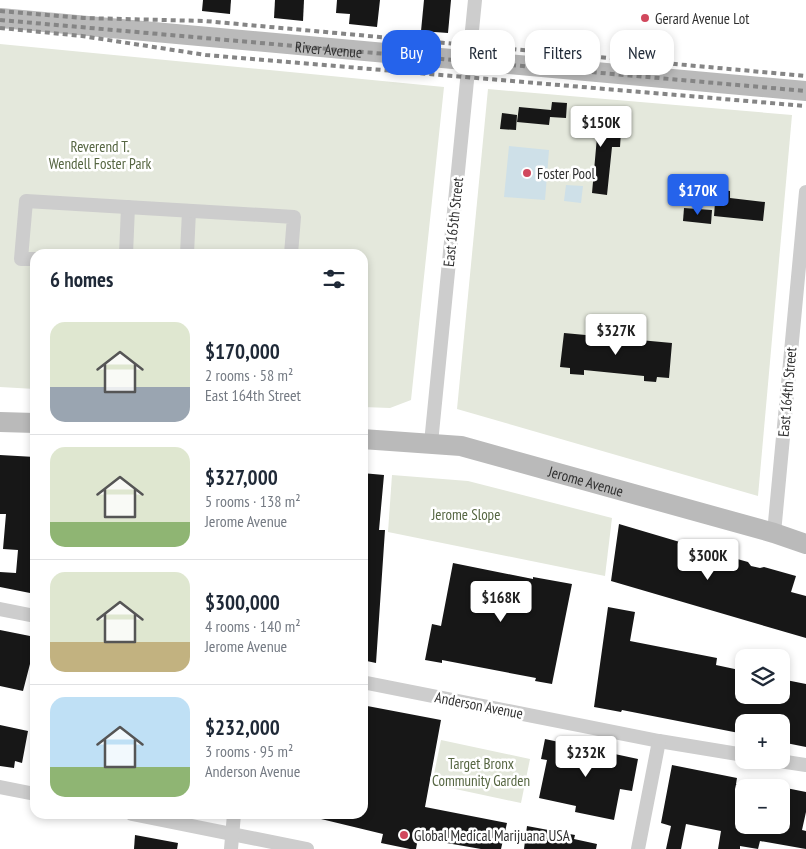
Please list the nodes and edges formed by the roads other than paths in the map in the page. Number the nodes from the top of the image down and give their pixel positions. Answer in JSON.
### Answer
{"nodes":[{"id":1,"x":475,"y":0,"type":"edge"},
{"id":2,"x":0,"y":18,"type":"edge"},
{"id":3,"x":472,"y":30,"type":"edge"},
{"id":4,"x":451,"y":57,"type":"edge"},
{"id":5,"x":515,"y":64,"type":"edge"},
{"id":6,"x":467,"y":75,"type":"edge"},
{"id":7,"x":806,"y":92,"type":"edge"},
{"id":8,"x":806,"y":192,"type":"edge"},
{"id":9,"x":128,"y":207,"type":"junction"},
{"id":10,"x":189,"y":211,"type":"junction"},
{"id":11,"x":126,"y":249,"type":"edge"},
{"id":12,"x":187,"y":249,"type":"edge"},
{"id":13,"x":291,"y":249,"type":"edge"},
{"id":14,"x":30,"y":259,"type":"edge"},
{"id":15,"x":0,"y":422,"type":"edge"},
{"id":16,"x":30,"y":423,"type":"edge"},
{"id":17,"x":368,"y":439,"type":"edge"},
{"id":18,"x":431,"y":443,"type":"junction"},
{"id":19,"x":774,"y":533,"type":"junction"},
{"id":20,"x":806,"y":544,"type":"edge"},
{"id":21,"x":0,"y":609,"type":"edge"},
{"id":22,"x":30,"y":615,"type":"edge"},
{"id":23,"x":368,"y":683,"type":"edge"},
{"id":24,"x":659,"y":741,"type":"junction"},
{"id":25,"x":735,"y":754,"type":"edge"},
{"id":26,"x":790,"y":763,"type":"edge"},
{"id":27,"x":806,"y":766,"type":"edge"},
{"id":28,"x":0,"y":787,"type":"edge"},
{"id":29,"x":30,"y":793,"type":"edge"},
{"id":30,"x":157,"y":819,"type":"edge"},
{"id":31,"x":234,"y":819,"type":"edge"},
{"id":32,"x":232,"y":834,"type":"junction"},
{"id":33,"x":231,"y":849,"type":"edge"},
{"id":34,"x":308,"y":849,"type":"edge"},
{"id":35,"x":638,"y":849,"type":"edge"}],
"edges":[{"from":1,"to":3,"type":"street","name":"East 165th Street"},
{"from":2,"to":4,"type":"main road","name":"River Avenue"},
{"from":5,"to":7,"type":"main road","name":"River Avenue"},
{"from":6,"to":18,"type":"street","name":"East 165th Street"},
{"from":8,"to":19,"type":"street","name":"East 164th Street"},
{"from":9,"to":10,"type":"street"},
{"from":9,"to":11,"type":"street"},
{"from":9,"to":14,"type":"street"},
{"from":10,"to":12,"type":"street"},
{"from":10,"to":13,"type":"street"},
{"from":15,"to":16,"type":"main road"},
{"from":17,"to":18,"type":"main road","name":"Jerome Avenue"},
{"from":18,"to":19,"type":"main road","name":"Jerome Avenue"},
{"from":19,"to":20,"type":"main road","name":"Jerome Avenue"},
{"from":21,"to":22,"type":"street"},
{"from":23,"to":24,"type":"street","name":"Anderson Avenue"},
{"from":24,"to":25,"type":"street","name":"Anderson Avenue"},
{"from":24,"to":35,"type":"street"},
{"from":26,"to":27,"type":"street"},
{"from":28,"to":29,"type":"street"},
{"from":30,"to":32,"type":"street"},
{"from":31,"to":32,"type":"street"},
{"from":32,"to":33,"type":"street"},
{"from":32,"to":34,"type":"street"}]}
